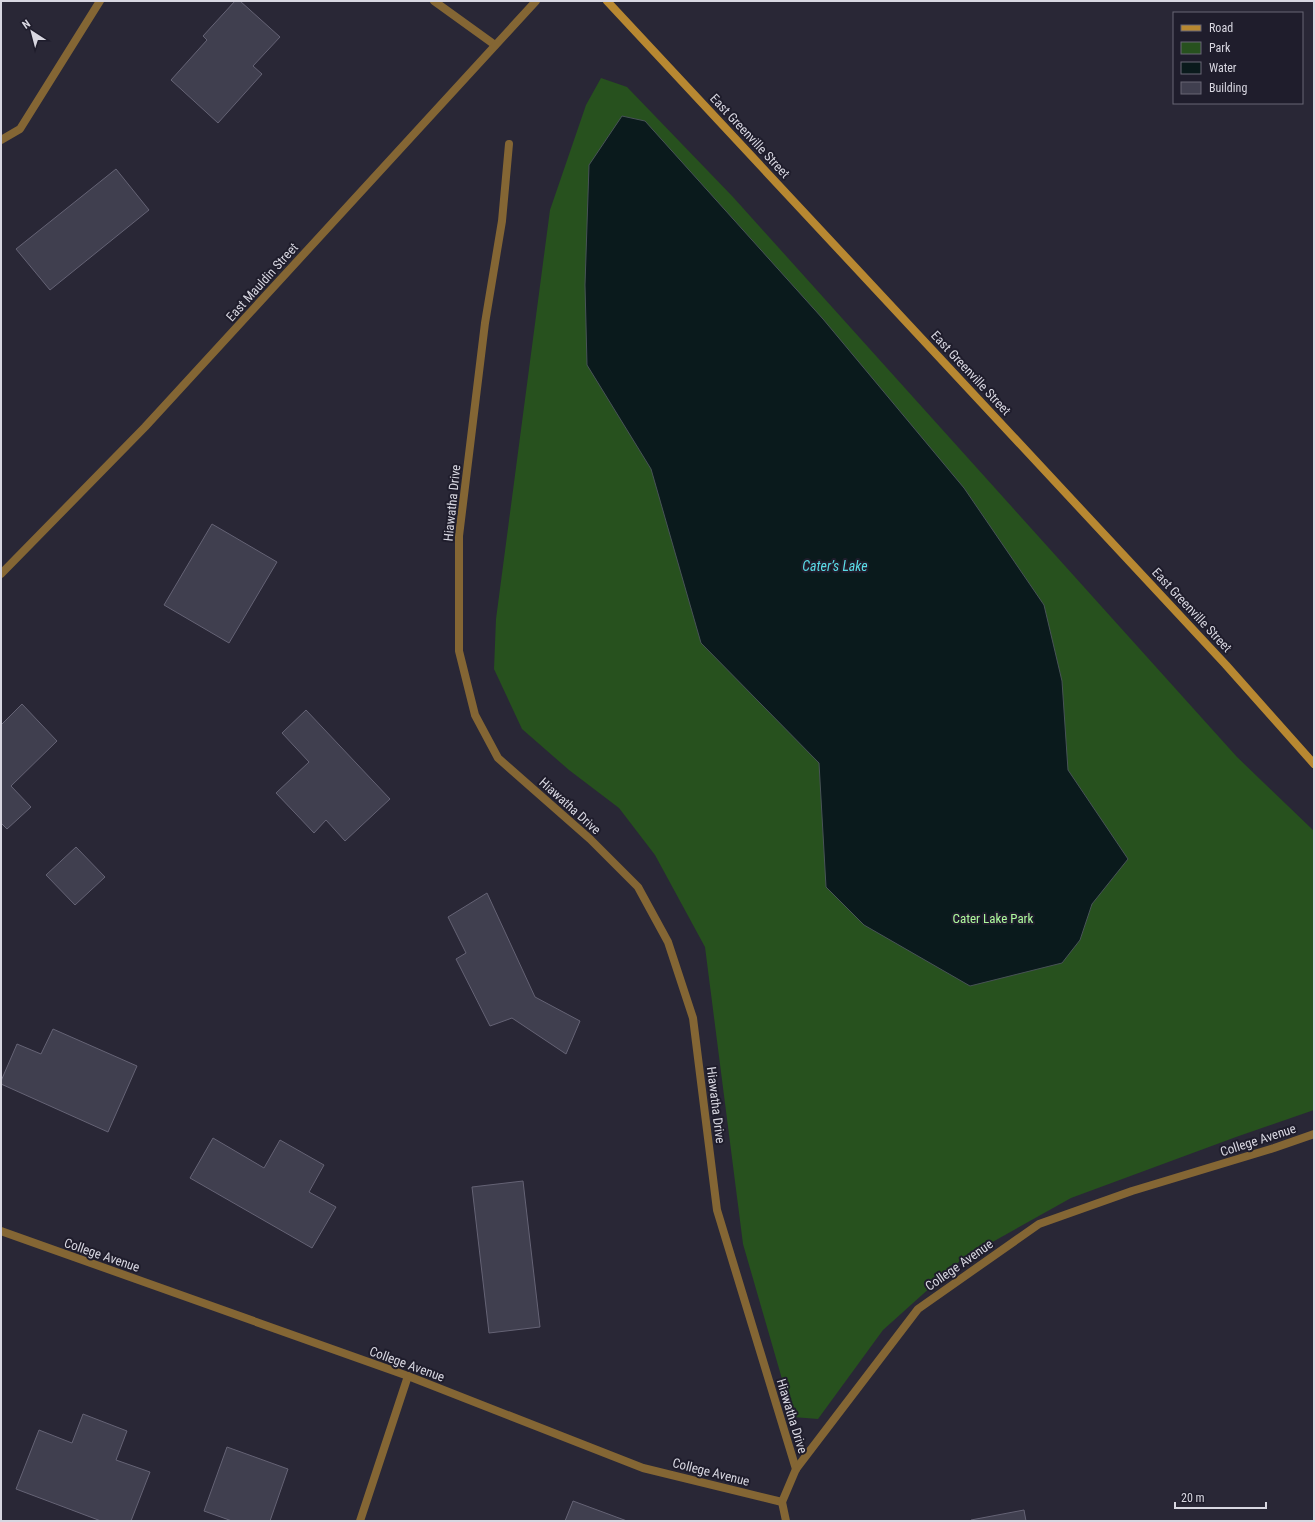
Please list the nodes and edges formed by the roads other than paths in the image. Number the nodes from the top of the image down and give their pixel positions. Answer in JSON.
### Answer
{"nodes":[{"id":1,"x":100,"y":1,"type":"edge"},
{"id":2,"x":434,"y":1,"type":"edge"},
{"id":3,"x":536,"y":1,"type":"edge"},
{"id":4,"x":607,"y":1,"type":"edge"},
{"id":5,"x":495,"y":45,"type":"junction"},
{"id":6,"x":1,"y":140,"type":"edge"},
{"id":7,"x":509,"y":144,"type":"dead end"},
{"id":8,"x":1,"y":574,"type":"edge"},
{"id":9,"x":1314,"y":764,"type":"edge"},
{"id":10,"x":1314,"y":1134,"type":"edge"},
{"id":11,"x":1,"y":1231,"type":"edge"},
{"id":12,"x":408,"y":1376,"type":"junction"},
{"id":13,"x":796,"y":1469,"type":"junction"},
{"id":14,"x":782,"y":1502,"type":"junction"},
{"id":15,"x":360,"y":1521,"type":"edge"},
{"id":16,"x":786,"y":1521,"type":"edge"}],
"edges":[{"from":1,"to":6,"type":"street"},
{"from":2,"to":5,"type":"street"},
{"from":3,"to":5,"type":"street","name":"East Mauldin Street"},
{"from":4,"to":9,"type":"main road","name":"East Greenville Street"},
{"from":5,"to":8,"type":"street","name":"East Mauldin Street"},
{"from":7,"to":13,"type":"street","name":"Hiawatha Drive"},
{"from":10,"to":13,"type":"street","name":"College Avenue"},
{"from":11,"to":12,"type":"street","name":"College Avenue"},
{"from":12,"to":14,"type":"street","name":"College Avenue"},
{"from":12,"to":15,"type":"street"},
{"from":13,"to":14,"type":"street","name":"College Avenue"},
{"from":14,"to":16,"type":"street"}]}
